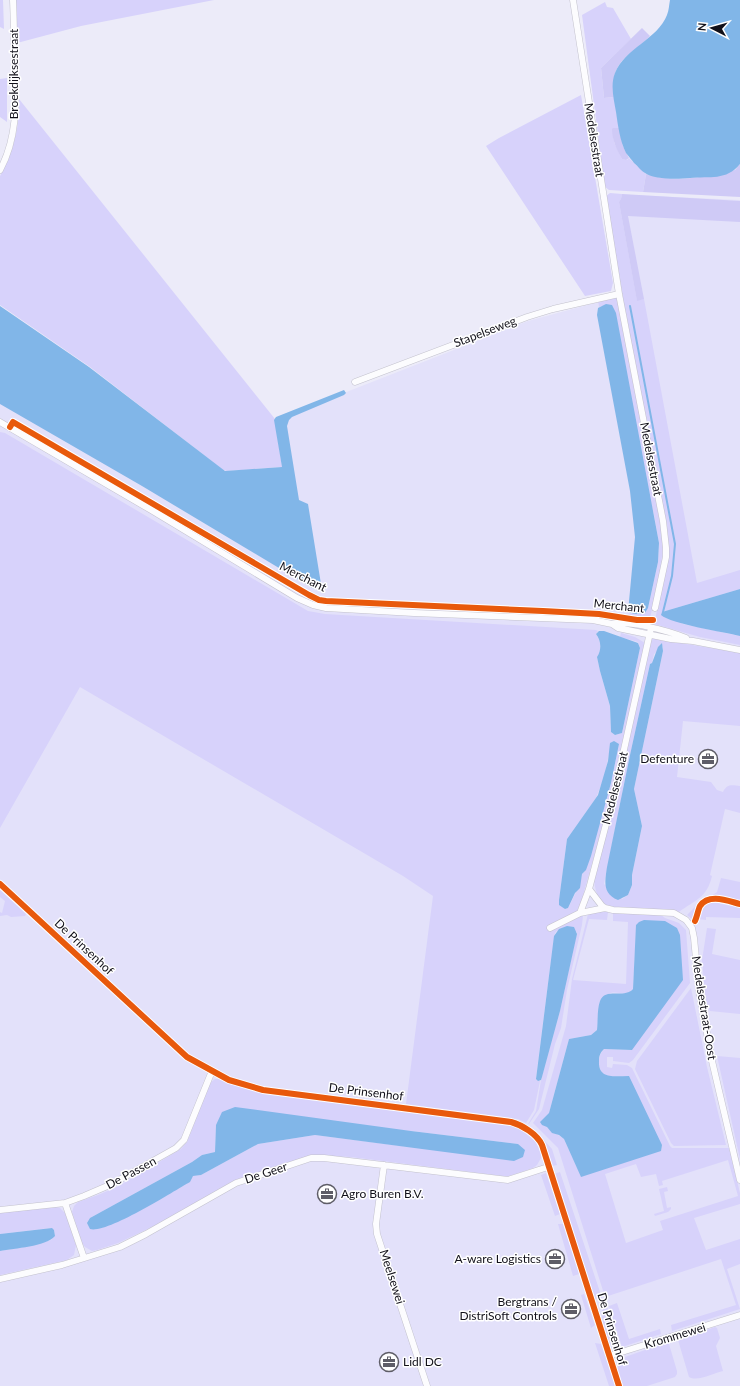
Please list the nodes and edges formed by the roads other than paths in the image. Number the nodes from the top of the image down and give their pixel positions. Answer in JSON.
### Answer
{"nodes":[{"id":1,"x":13,"y":0,"type":"edge"},
{"id":2,"x":572,"y":0,"type":"edge"},
{"id":3,"x":0,"y":170,"type":"edge"},
{"id":4,"x":619,"y":294,"type":"junction"},
{"id":5,"x":355,"y":382,"type":"dead end"},
{"id":6,"x":0,"y":422,"type":"edge"},
{"id":7,"x":656,"y":608,"type":"dead end"},
{"id":8,"x":650,"y":632,"type":"junction"},
{"id":9,"x":740,"y":650,"type":"edge"},
{"id":10,"x":0,"y":884,"type":"edge"},
{"id":11,"x":589,"y":889,"type":"junction"},
{"id":12,"x":605,"y":908,"type":"junction"},
{"id":13,"x":580,"y":913,"type":"junction"},
{"id":14,"x":550,"y":928,"type":"dead end"},
{"id":15,"x":212,"y":1071,"type":"junction"},
{"id":16,"x":384,"y":1165,"type":"junction"},
{"id":17,"x":548,"y":1167,"type":"junction"},
{"id":18,"x":740,"y":1180,"type":"edge"},
{"id":19,"x":66,"y":1203,"type":"junction"},
{"id":20,"x":0,"y":1210,"type":"edge"},
{"id":21,"x":84,"y":1258,"type":"junction"},
{"id":22,"x":0,"y":1279,"type":"edge"},
{"id":23,"x":740,"y":1315,"type":"edge"},
{"id":24,"x":609,"y":1356,"type":"junction"},
{"id":25,"x":427,"y":1386,"type":"edge"},
{"id":26,"x":619,"y":1386,"type":"edge"}],
"edges":[{"from":1,"to":3,"type":"street","name":"Broekdijksestraat"},
{"from":2,"to":4,"type":"street","name":"Medelsestraat"},
{"from":4,"to":5,"type":"street","name":"Stapelseweg"},
{"from":4,"to":7,"type":"street","name":"Medelsestraat"},
{"from":6,"to":8,"type":"street","name":"Merchant"},
{"from":8,"to":9,"type":"street","name":"Merchant"},
{"from":8,"to":11,"type":"street","name":"Medelsestraat"},
{"from":10,"to":15,"type":"street","name":"De Prinsenhof"},
{"from":11,"to":12,"type":"street"},
{"from":11,"to":13,"type":"street","name":"Medelsestraat"},
{"from":12,"to":13,"type":"street","name":"Medelsestraat-Oost"},
{"from":12,"to":18,"type":"street","name":"Medelsestraat-Oost"},
{"from":13,"to":14,"type":"street","name":"Medelsestraat-Oost"},
{"from":15,"to":17,"type":"street","name":"De Prinsenhof"},
{"from":15,"to":19,"type":"street","name":"De Passen"},
{"from":16,"to":17,"type":"street","name":"De Geer"},
{"from":16,"to":21,"type":"street","name":"De Geer"},
{"from":16,"to":25,"type":"street","name":"Meelsewei"},
{"from":17,"to":24,"type":"street","name":"De Prinsenhof"},
{"from":19,"to":20,"type":"street","name":"De Passen"},
{"from":19,"to":21,"type":"street"},
{"from":21,"to":22,"type":"street","name":"De Geer"},
{"from":23,"to":24,"type":"street","name":"Krommewei"},
{"from":24,"to":26,"type":"street","name":"De Prinsenhof"}]}
